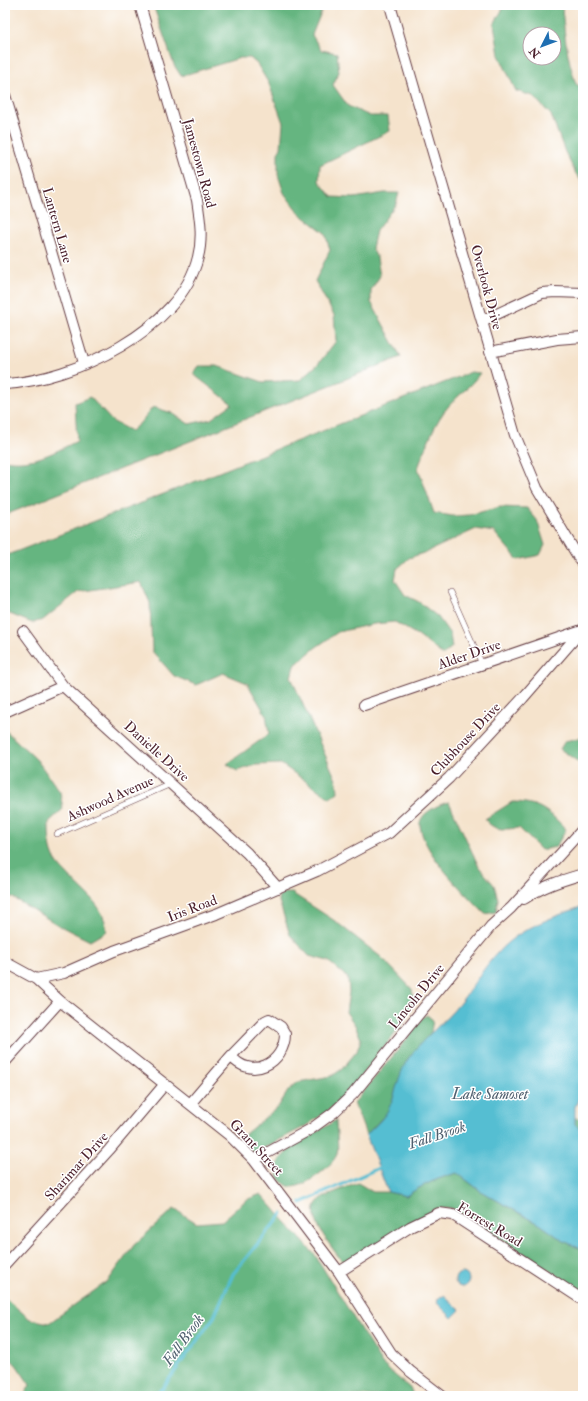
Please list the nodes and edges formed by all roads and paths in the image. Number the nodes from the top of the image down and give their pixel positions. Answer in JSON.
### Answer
{"nodes":[{"id":1,"x":140,"y":5,"type":"edge"},
{"id":2,"x":390,"y":5,"type":"edge"},
{"id":3,"x":5,"y":95,"type":"edge"},
{"id":4,"x":583,"y":293,"type":"edge"},
{"id":5,"x":482,"y":321,"type":"junction"},
{"id":6,"x":583,"y":337,"type":"edge"},
{"id":7,"x":490,"y":352,"type":"junction"},
{"id":8,"x":84,"y":363,"type":"junction"},
{"id":9,"x":5,"y":384,"type":"edge"},
{"id":10,"x":583,"y":565,"type":"edge"},
{"id":11,"x":450,"y":592,"type":"dead end"},
{"id":12,"x":583,"y":629,"type":"edge"},
{"id":13,"x":23,"y":630,"type":"dead end"},
{"id":14,"x":482,"y":664,"type":"junction"},
{"id":15,"x":62,"y":686,"type":"junction"},
{"id":16,"x":364,"y":705,"type":"dead end"},
{"id":17,"x":5,"y":712,"type":"edge"},
{"id":18,"x":172,"y":784,"type":"junction"},
{"id":19,"x":583,"y":829,"type":"edge"},
{"id":20,"x":57,"y":834,"type":"dead end"},
{"id":21,"x":354,"y":852,"type":"joint"},
{"id":22,"x":583,"y":874,"type":"edge"},
{"id":23,"x":278,"y":888,"type":"junction"},
{"id":24,"x":511,"y":908,"type":"junction"},
{"id":25,"x":5,"y":962,"type":"edge"},
{"id":26,"x":36,"y":979,"type":"junction"},
{"id":27,"x":60,"y":1001,"type":"junction"},
{"id":28,"x":231,"y":1056,"type":"junction"},
{"id":29,"x":5,"y":1062,"type":"edge"},
{"id":30,"x":165,"y":1084,"type":"junction"},
{"id":31,"x":190,"y":1104,"type":"junction"},
{"id":32,"x":254,"y":1160,"type":"junction"},
{"id":33,"x":5,"y":1264,"type":"edge"},
{"id":34,"x":339,"y":1272,"type":"junction"},
{"id":35,"x":583,"y":1300,"type":"edge"},
{"id":36,"x":442,"y":1396,"type":"edge"}],
"edges":[{"from":1,"to":8,"type":"street","name":"Jamestown Road"},
{"from":2,"to":5,"type":"street","name":"Overlook Drive"},
{"from":3,"to":8,"type":"street","name":"Lantern Lane"},
{"from":4,"to":5,"type":"street"},
{"from":5,"to":7,"type":"street","name":"Overlook Drive"},
{"from":6,"to":7,"type":"street"},
{"from":7,"to":10,"type":"street","name":"Overlook Drive"},
{"from":8,"to":9,"type":"street","name":"Jamestown Road"},
{"from":11,"to":14,"type":"lane"},
{"from":12,"to":14,"type":"street","name":"Alder Drive"},
{"from":12,"to":21,"type":"street","name":"Clubhouse Drive"},
{"from":13,"to":15,"type":"street","name":"Danielle Drive"},
{"from":14,"to":16,"type":"street","name":"Alder Drive"},
{"from":15,"to":17,"type":"street"},
{"from":15,"to":18,"type":"street","name":"Danielle Drive"},
{"from":18,"to":20,"type":"lane","name":"Ashwood Avenue"},
{"from":18,"to":23,"type":"street","name":"Danielle Drive"},
{"from":19,"to":24,"type":"street","name":"Lincoln Drive"},
{"from":21,"to":23,"type":"street","name":"Iris Road"},
{"from":22,"to":24,"type":"street"},
{"from":23,"to":26,"type":"street","name":"Iris Road"},
{"from":24,"to":32,"type":"street","name":"Lincoln Drive"},
{"from":25,"to":26,"type":"street","name":"Grant Street"},
{"from":26,"to":27,"type":"street","name":"Grant Street"},
{"from":27,"to":29,"type":"street"},
{"from":27,"to":30,"type":"street","name":"Grant Street"},
{"from":28,"to":28,"type":"street"},
{"from":28,"to":31,"type":"street"},
{"from":30,"to":31,"type":"street","name":"Grant Street"},
{"from":30,"to":33,"type":"street","name":"Sharimar Drive"},
{"from":31,"to":32,"type":"street","name":"Grant Street"},
{"from":32,"to":34,"type":"street","name":"Grant Street"},
{"from":34,"to":35,"type":"street","name":"Forrest Road"},
{"from":34,"to":36,"type":"street","name":"Grant Street"}]}
